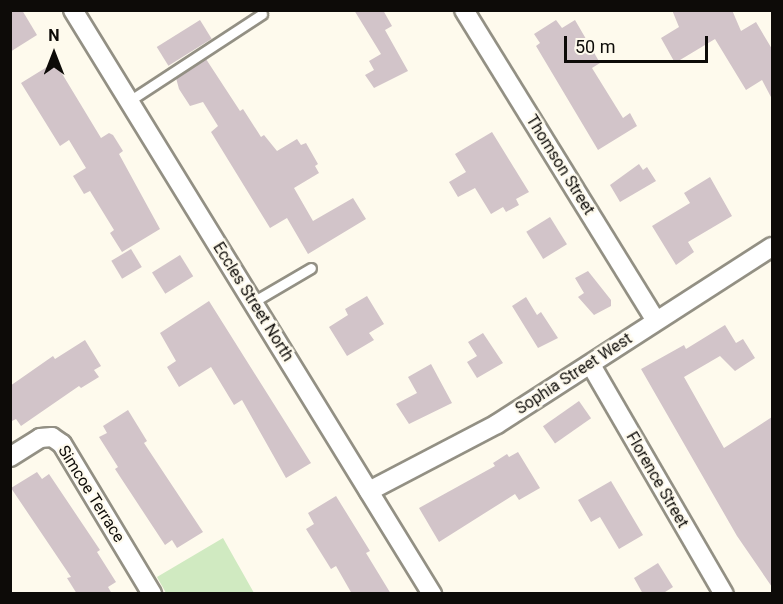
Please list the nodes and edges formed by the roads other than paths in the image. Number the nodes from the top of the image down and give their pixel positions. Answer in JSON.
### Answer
{"nodes":[{"id":1,"x":73,"y":10,"type":"edge"},
{"id":2,"x":464,"y":10,"type":"edge"},
{"id":3,"x":262,"y":14,"type":"dead end"},
{"id":4,"x":129,"y":101,"type":"junction"},
{"id":5,"x":772,"y":247,"type":"edge"},
{"id":6,"x":310,"y":268,"type":"dead end"},
{"id":7,"x":253,"y":302,"type":"junction"},
{"id":8,"x":655,"y":319,"type":"junction"},
{"id":9,"x":591,"y":365,"type":"junction"},
{"id":10,"x":10,"y":457,"type":"edge"},
{"id":11,"x":369,"y":491,"type":"junction"},
{"id":12,"x":152,"y":594,"type":"edge"},
{"id":13,"x":432,"y":594,"type":"edge"},
{"id":14,"x":724,"y":594,"type":"edge"}],
"edges":[{"from":1,"to":4,"type":"street","name":"Eccles Street North"},
{"from":2,"to":8,"type":"street","name":"Thomson Street"},
{"from":3,"to":4,"type":"lane"},
{"from":4,"to":7,"type":"street","name":"Eccles Street North"},
{"from":5,"to":8,"type":"street","name":"Sophia Street West"},
{"from":6,"to":7,"type":"lane"},
{"from":7,"to":11,"type":"street","name":"Eccles Street North"},
{"from":8,"to":9,"type":"street","name":"Sophia Street West"},
{"from":9,"to":11,"type":"street","name":"Sophia Street West"},
{"from":9,"to":14,"type":"street","name":"Florence Street"},
{"from":10,"to":12,"type":"street","name":"Simcoe Terrace"},
{"from":11,"to":13,"type":"street","name":"Eccles Street North"}]}
